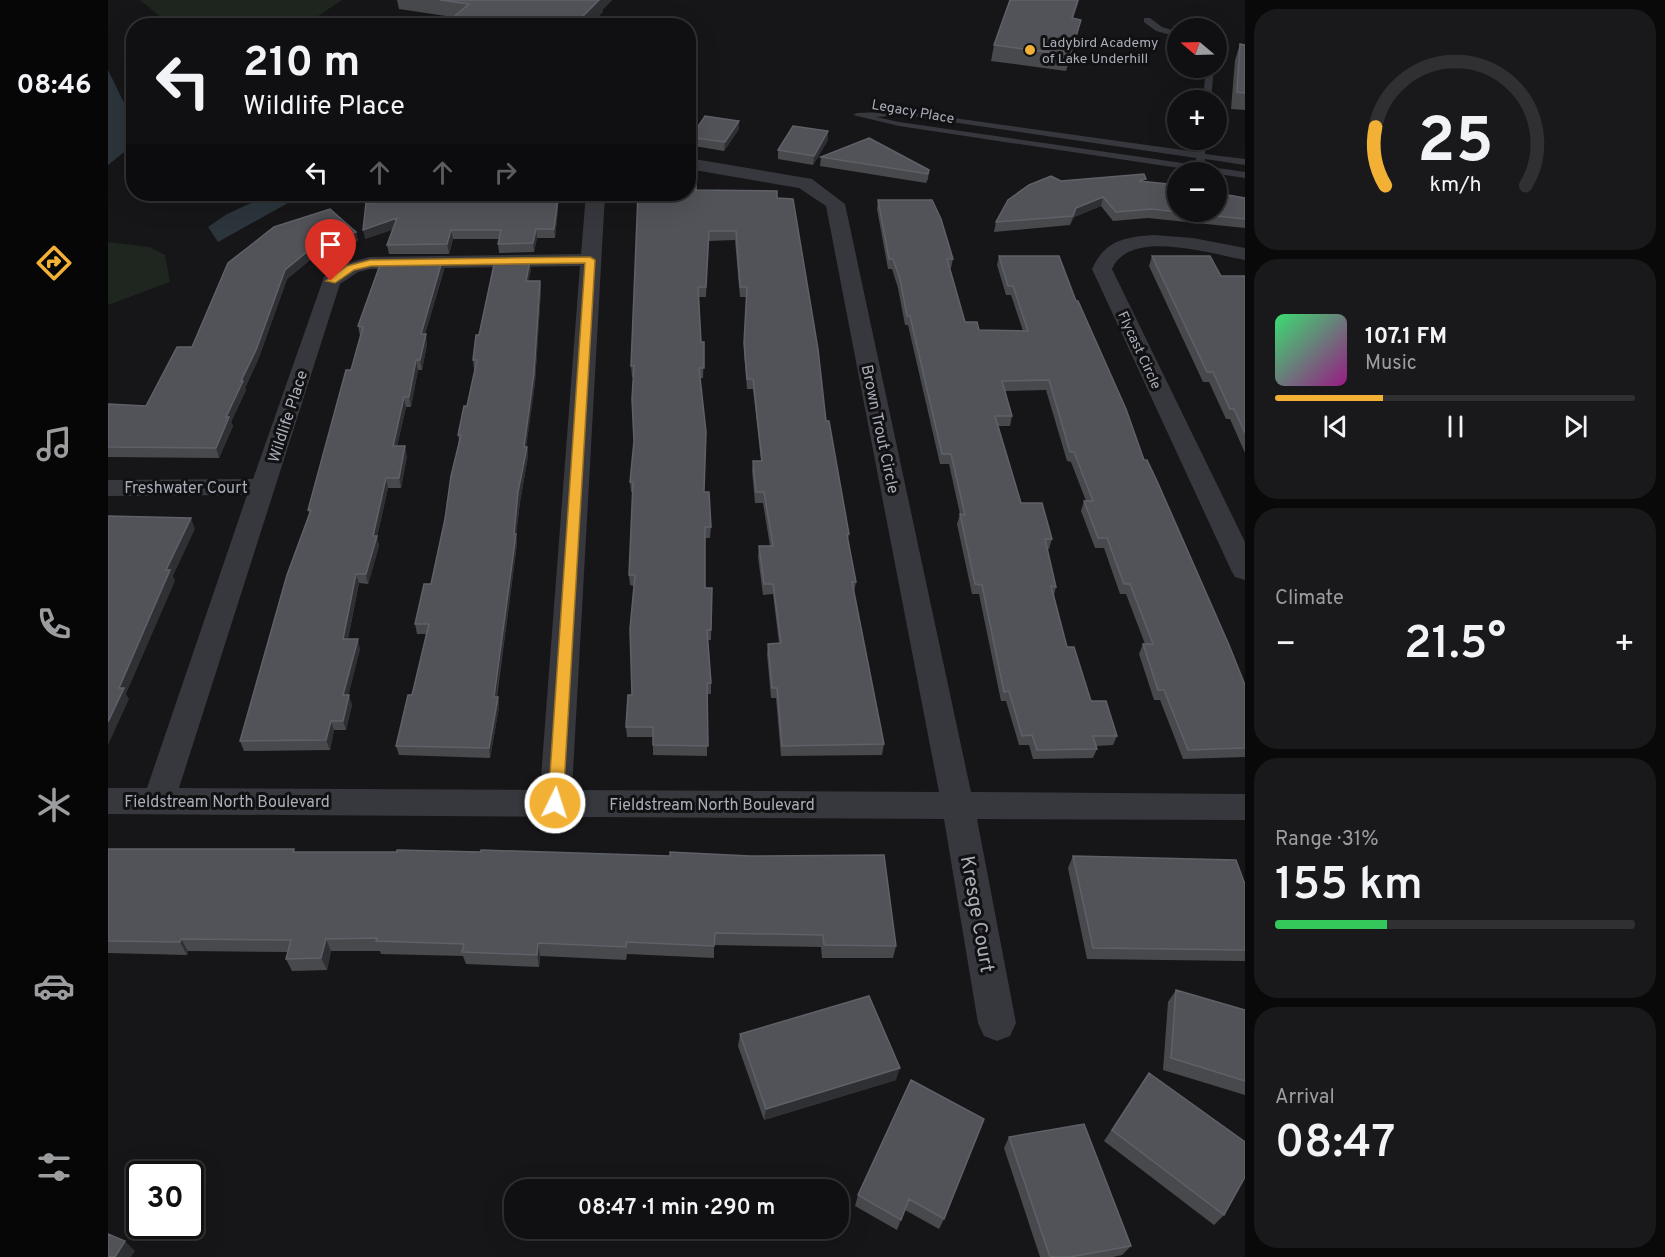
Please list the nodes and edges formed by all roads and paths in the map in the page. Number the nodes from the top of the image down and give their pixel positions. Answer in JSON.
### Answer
{"nodes":[{"id":1,"x":1147,"y":20,"type":"dead end"},
{"id":2,"x":1167,"y":32,"type":"edge"},
{"id":3,"x":1201,"y":150,"type":"edge"},
{"id":4,"x":1200,"y":155,"type":"junction"},
{"id":5,"x":1200,"y":162,"type":"edge"},
{"id":6,"x":1245,"y":162,"type":"edge"},
{"id":7,"x":696,"y":164,"type":"edge"},
{"id":8,"x":1167,"y":164,"type":"edge"},
{"id":9,"x":1227,"y":173,"type":"edge"},
{"id":10,"x":1245,"y":175,"type":"edge"},
{"id":11,"x":594,"y":201,"type":"edge"},
{"id":12,"x":1245,"y":254,"type":"edge"},
{"id":13,"x":590,"y":260,"type":"junction"},
{"id":14,"x":264,"y":487,"type":"junction"},
{"id":15,"x":108,"y":488,"type":"edge"},
{"id":16,"x":1245,"y":570,"type":"edge"},
{"id":17,"x":108,"y":801,"type":"edge"},
{"id":18,"x":159,"y":801,"type":"junction"},
{"id":19,"x":555,"y":803,"type":"junction"},
{"id":20,"x":958,"y":806,"type":"junction"},
{"id":21,"x":1245,"y":807,"type":"edge"},
{"id":22,"x":998,"y":1023,"type":"dead end"}],
"edges":[{"from":1,"to":2,"type":"lane"},
{"from":3,"to":4,"type":"lane"},
{"from":4,"to":5,"type":"lane"},
{"from":4,"to":6,"type":"lane","name":"Legacy Place"},
{"from":4,"to":8,"type":"lane","name":"Legacy Place"},
{"from":7,"to":20,"type":"street","name":"Brown Trout Circle"},
{"from":9,"to":10,"type":"lane","name":"Legacy Place"},
{"from":11,"to":13,"type":"street"},
{"from":12,"to":16,"type":"street","name":"Flycast Circle"},
{"from":13,"to":14,"type":"street","name":"Wildlife Place"},
{"from":13,"to":19,"type":"street"},
{"from":14,"to":15,"type":"street","name":"Freshwater Court"},
{"from":14,"to":18,"type":"street","name":"Wildlife Place"},
{"from":17,"to":18,"type":"street","name":"Fieldstream North Boulevard"},
{"from":18,"to":19,"type":"street","name":"Fieldstream North Boulevard"},
{"from":19,"to":20,"type":"street","name":"Fieldstream North Boulevard"},
{"from":20,"to":21,"type":"street","name":"Fieldstream North Boulevard"},
{"from":20,"to":22,"type":"street","name":"Kresge Court"}]}
